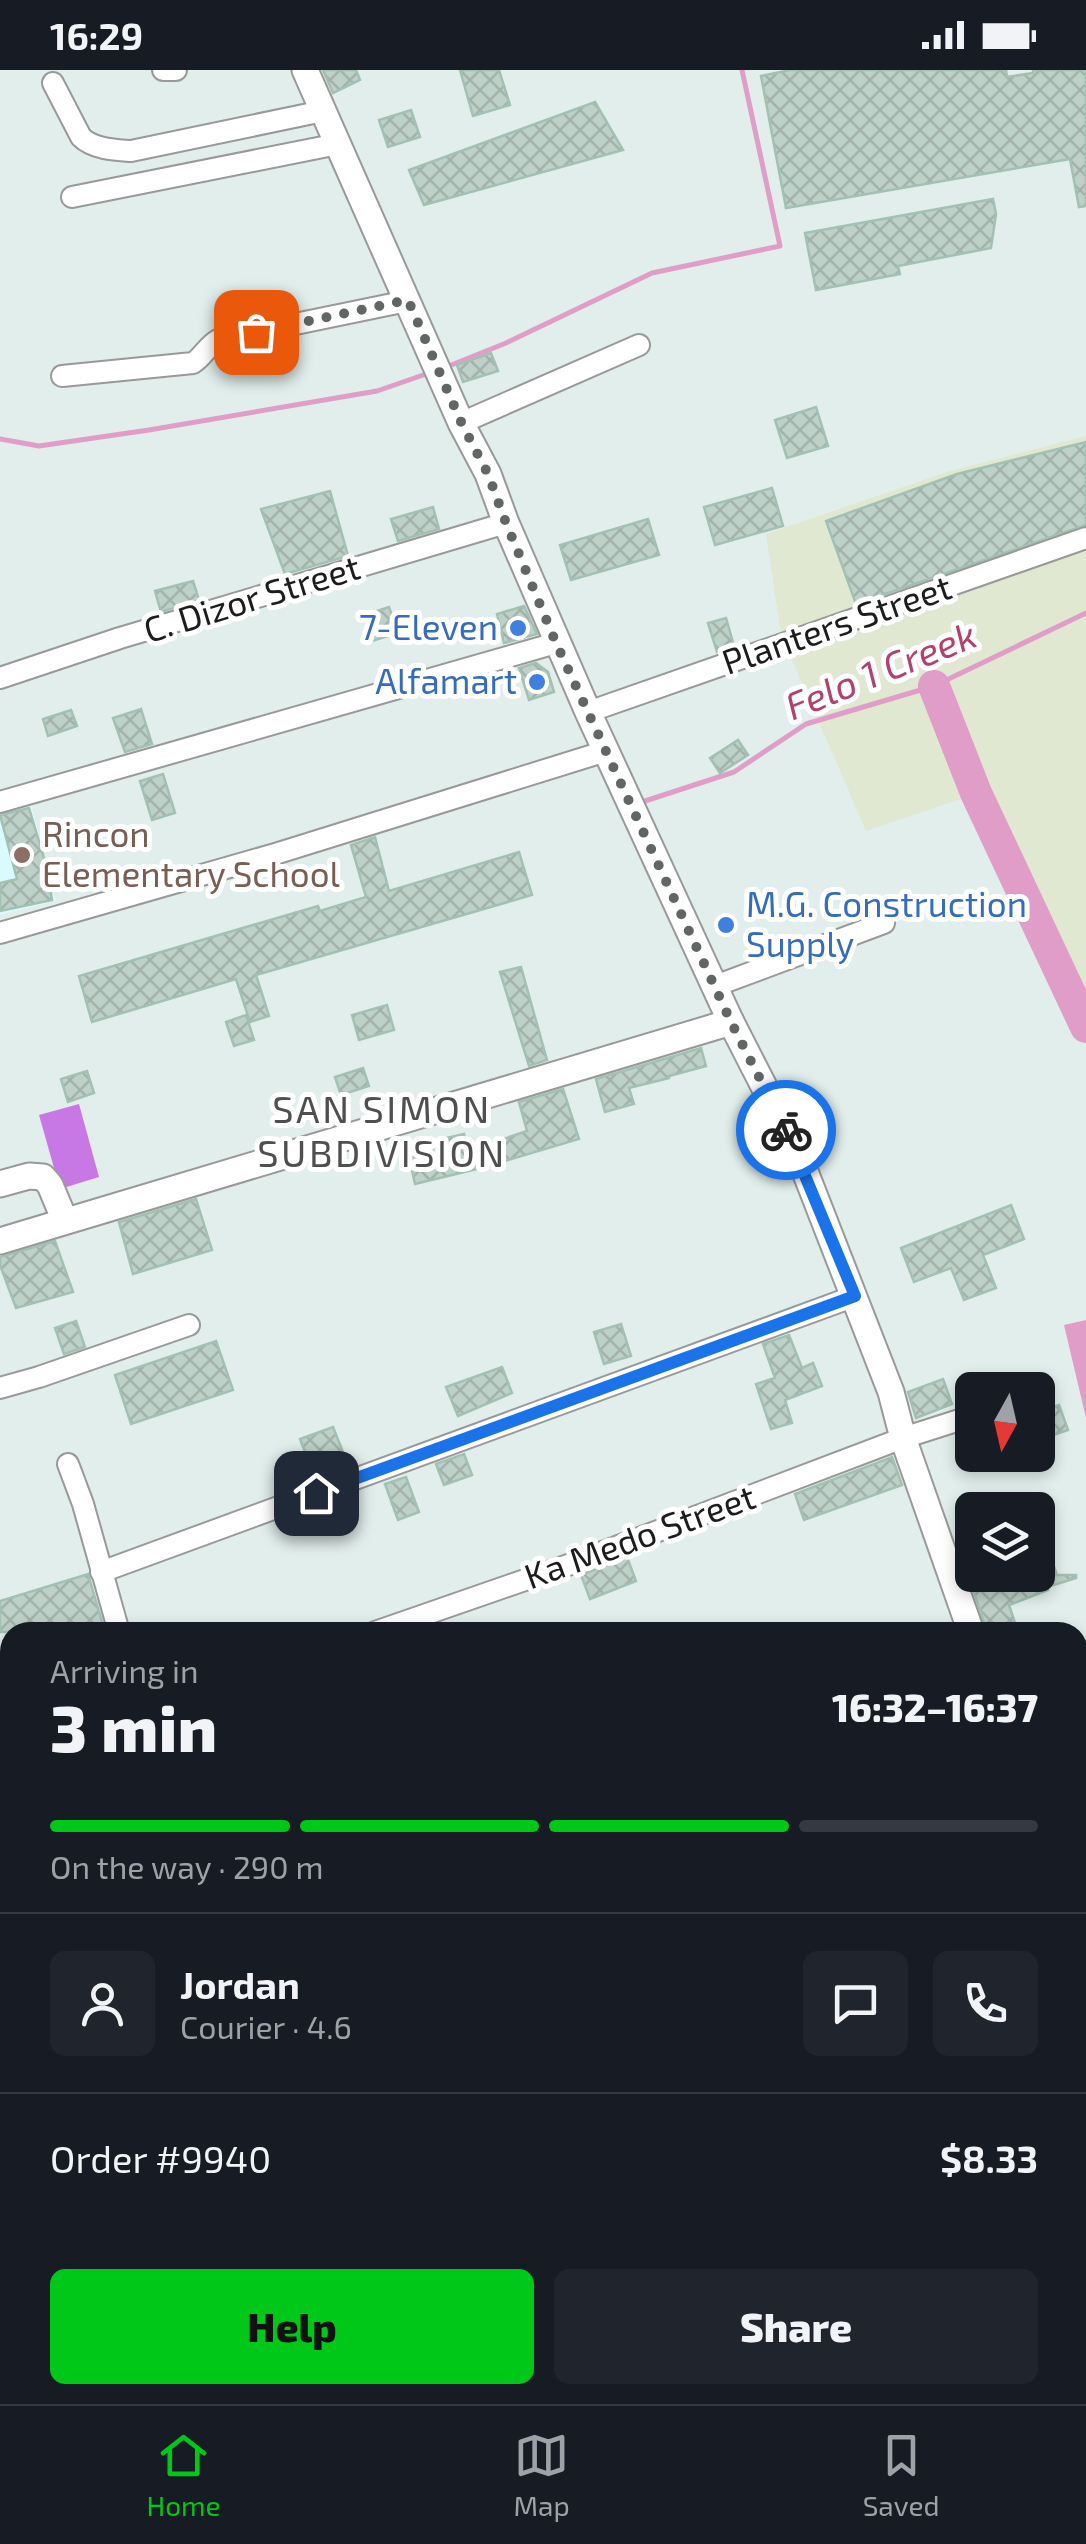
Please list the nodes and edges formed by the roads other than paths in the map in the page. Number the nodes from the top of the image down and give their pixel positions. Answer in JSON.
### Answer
{"nodes":[{"id":1,"x":162,"y":70,"type":"edge"},
{"id":2,"x":176,"y":70,"type":"edge"},
{"id":3,"x":306,"y":70,"type":"edge"},
{"id":4,"x":53,"y":83,"type":"dead end"},
{"id":5,"x":324,"y":111,"type":"junction"},
{"id":6,"x":338,"y":144,"type":"junction"},
{"id":7,"x":72,"y":197,"type":"dead end"},
{"id":8,"x":408,"y":300,"type":"junction"},
{"id":9,"x":639,"y":344,"type":"dead end"},
{"id":10,"x":62,"y":376,"type":"dead end"},
{"id":11,"x":462,"y":424,"type":"junction"},
{"id":12,"x":506,"y":523,"type":"junction"},
{"id":13,"x":1086,"y":538,"type":"edge"},
{"id":14,"x":556,"y":643,"type":"junction"},
{"id":15,"x":0,"y":678,"type":"edge"},
{"id":16,"x":588,"y":712,"type":"junction"},
{"id":17,"x":606,"y":751,"type":"junction"},
{"id":18,"x":0,"y":802,"type":"edge"},
{"id":19,"x":884,"y":923,"type":"dead end"},
{"id":20,"x":0,"y":933,"type":"edge"},
{"id":21,"x":715,"y":986,"type":"junction"},
{"id":22,"x":731,"y":1022,"type":"junction"},
{"id":23,"x":0,"y":1184,"type":"edge"},
{"id":24,"x":65,"y":1221,"type":"junction"},
{"id":25,"x":0,"y":1241,"type":"edge"},
{"id":26,"x":855,"y":1296,"type":"junction"},
{"id":27,"x":189,"y":1325,"type":"dead end"},
{"id":28,"x":0,"y":1388,"type":"edge"},
{"id":29,"x":955,"y":1422,"type":"edge"},
{"id":30,"x":904,"y":1438,"type":"junction"},
{"id":31,"x":68,"y":1464,"type":"dead end"},
{"id":32,"x":101,"y":1572,"type":"junction"},
{"id":33,"x":115,"y":1622,"type":"edge"},
{"id":34,"x":405,"y":1622,"type":"edge"},
{"id":35,"x":967,"y":1622,"type":"edge"}],
"edges":[{"from":1,"to":2,"type":"street"},
{"from":3,"to":5,"type":"street"},
{"from":4,"to":5,"type":"street"},
{"from":5,"to":6,"type":"street"},
{"from":6,"to":7,"type":"street"},
{"from":6,"to":8,"type":"street"},
{"from":8,"to":10,"type":"street"},
{"from":8,"to":11,"type":"street"},
{"from":9,"to":11,"type":"street"},
{"from":11,"to":12,"type":"street"},
{"from":12,"to":14,"type":"street"},
{"from":12,"to":15,"type":"street","name":"C. Dizor Street"},
{"from":13,"to":16,"type":"street","name":"Planters Street"},
{"from":14,"to":16,"type":"street"},
{"from":14,"to":18,"type":"street"},
{"from":16,"to":17,"type":"street"},
{"from":17,"to":20,"type":"street"},
{"from":17,"to":21,"type":"street"},
{"from":19,"to":21,"type":"street"},
{"from":21,"to":22,"type":"street"},
{"from":22,"to":24,"type":"street"},
{"from":22,"to":26,"type":"street"},
{"from":23,"to":24,"type":"street"},
{"from":24,"to":25,"type":"street"},
{"from":26,"to":30,"type":"street"},
{"from":26,"to":32,"type":"street"},
{"from":27,"to":28,"type":"street"},
{"from":29,"to":30,"type":"street","name":"Ka Medo Street"},
{"from":30,"to":34,"type":"street","name":"Ka Medo Street"},
{"from":30,"to":35,"type":"street"},
{"from":31,"to":32,"type":"street"},
{"from":32,"to":33,"type":"street"}]}
